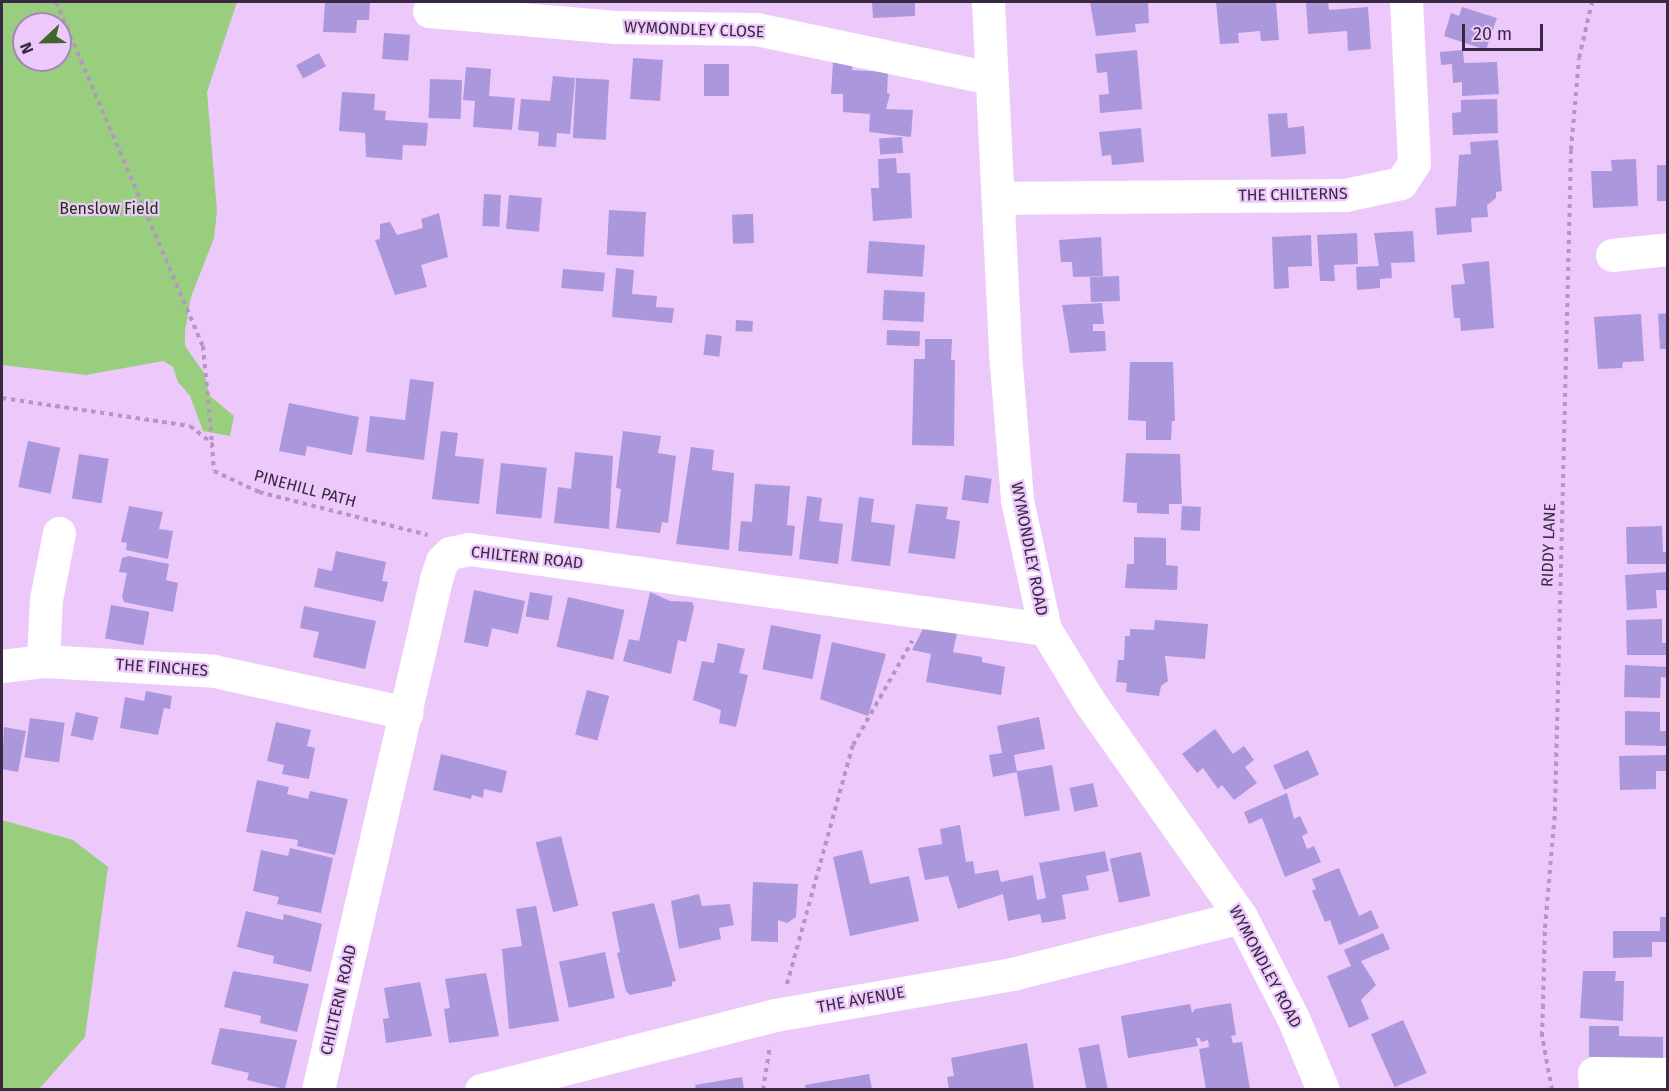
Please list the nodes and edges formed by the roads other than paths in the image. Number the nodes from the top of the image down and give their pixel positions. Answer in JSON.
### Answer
{"nodes":[{"id":1,"x":988,"y":2,"type":"edge"},
{"id":2,"x":1406,"y":2,"type":"edge"},
{"id":3,"x":429,"y":11,"type":"dead end"},
{"id":4,"x":991,"y":78,"type":"junction"},
{"id":5,"x":998,"y":198,"type":"junction"},
{"id":6,"x":1668,"y":249,"type":"edge"},
{"id":7,"x":1612,"y":255,"type":"dead end"},
{"id":8,"x":59,"y":533,"type":"dead end"},
{"id":9,"x":1045,"y":629,"type":"junction"},
{"id":10,"x":43,"y":661,"type":"junction"},
{"id":11,"x":2,"y":666,"type":"edge"},
{"id":12,"x":406,"y":713,"type":"junction"},
{"id":13,"x":1241,"y":917,"type":"junction"},
{"id":14,"x":1668,"y":1074,"type":"edge"},
{"id":15,"x":318,"y":1089,"type":"edge"},
{"id":16,"x":481,"y":1089,"type":"edge"},
{"id":17,"x":1323,"y":1089,"type":"edge"},
{"id":18,"x":1594,"y":1089,"type":"edge"}],
"edges":[{"from":1,"to":4,"type":"street","name":"WYMONDLEY ROAD"},
{"from":2,"to":5,"type":"street","name":"THE CHILTERNS"},
{"from":3,"to":4,"type":"street","name":"WYMONDLEY CLOSE"},
{"from":4,"to":5,"type":"street","name":"WYMONDLEY ROAD"},
{"from":5,"to":9,"type":"street","name":"WYMONDLEY ROAD"},
{"from":6,"to":7,"type":"street"},
{"from":8,"to":10,"type":"street"},
{"from":9,"to":12,"type":"street","name":"CHILTERN ROAD"},
{"from":9,"to":13,"type":"street","name":"WYMONDLEY ROAD"},
{"from":10,"to":11,"type":"street","name":"THE FINCHES"},
{"from":10,"to":12,"type":"street","name":"THE FINCHES"},
{"from":12,"to":15,"type":"street","name":"CHILTERN ROAD"},
{"from":13,"to":16,"type":"street","name":"THE AVENUE"},
{"from":13,"to":17,"type":"street","name":"WYMONDLEY ROAD"},
{"from":14,"to":18,"type":"street"}]}
